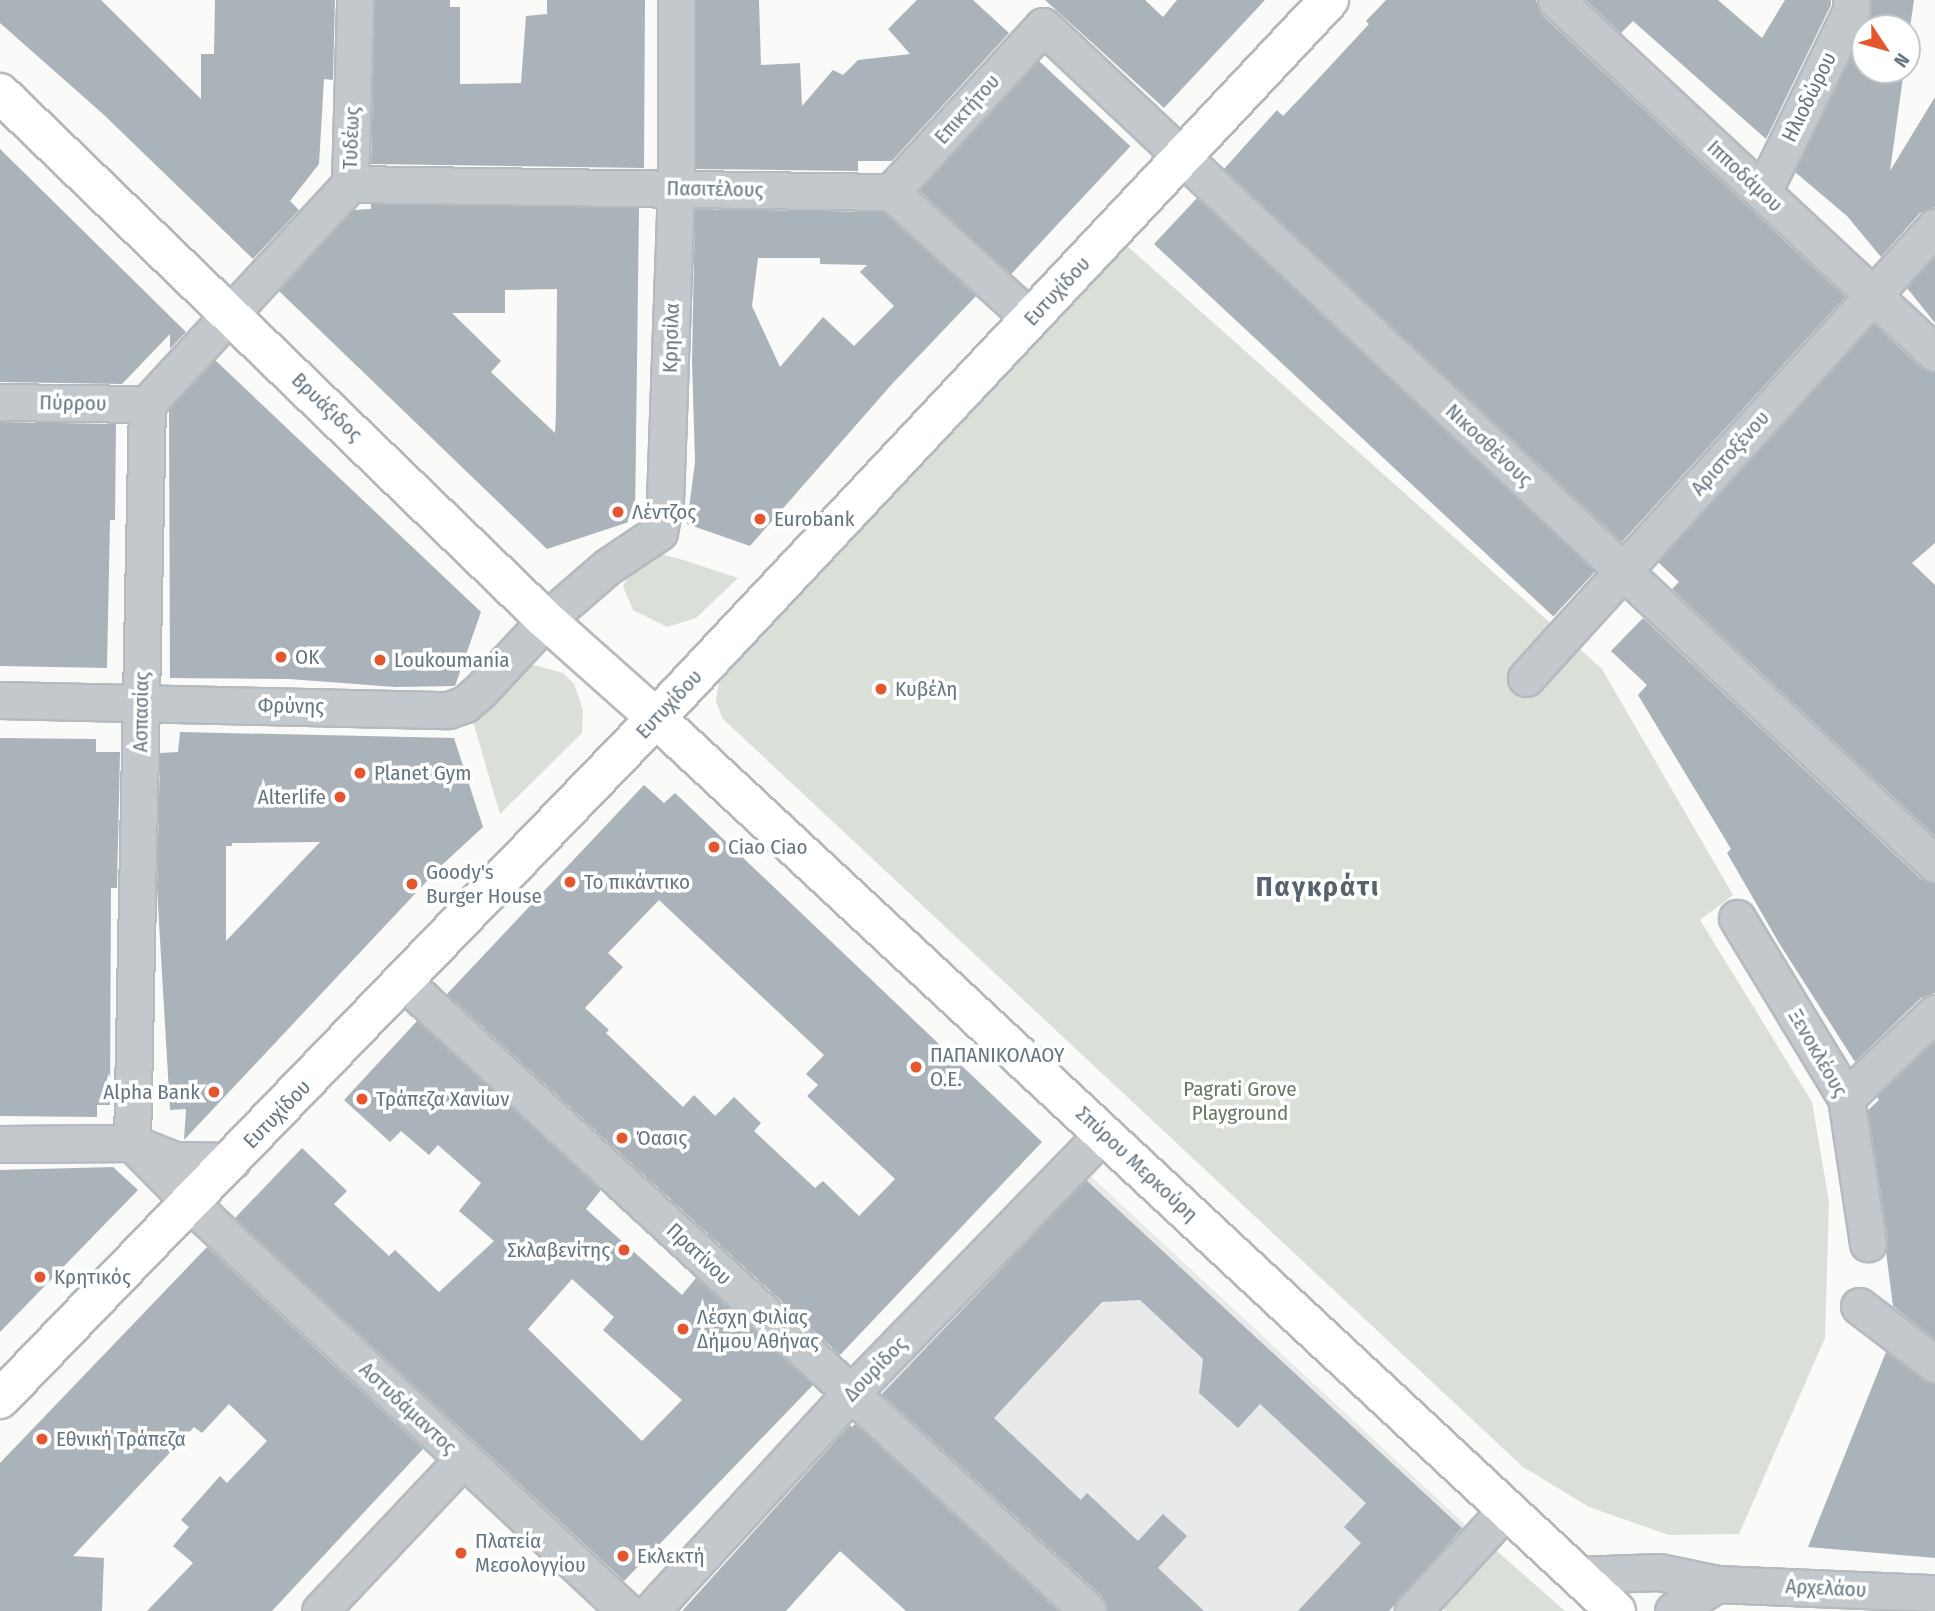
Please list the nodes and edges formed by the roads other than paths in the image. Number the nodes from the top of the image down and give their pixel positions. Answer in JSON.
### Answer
{"nodes":[{"id":1,"x":355,"y":0,"type":"edge"},
{"id":2,"x":676,"y":0,"type":"edge"},
{"id":3,"x":1329,"y":0,"type":"edge"},
{"id":4,"x":1556,"y":0,"type":"edge"},
{"id":5,"x":1851,"y":0,"type":"edge"},
{"id":6,"x":1043,"y":13,"type":"edge"},
{"id":7,"x":0,"y":93,"type":"edge"},
{"id":8,"x":1182,"y":157,"type":"junction"},
{"id":9,"x":350,"y":184,"type":"junction"},
{"id":10,"x":676,"y":189,"type":"junction"},
{"id":11,"x":891,"y":192,"type":"junction"},
{"id":12,"x":1763,"y":192,"type":"junction"},
{"id":13,"x":1935,"y":227,"type":"edge"},
{"id":14,"x":1874,"y":296,"type":"junction"},
{"id":15,"x":230,"y":314,"type":"junction"},
{"id":16,"x":1031,"y":319,"type":"junction"},
{"id":17,"x":1935,"y":353,"type":"edge"},
{"id":18,"x":0,"y":402,"type":"edge"},
{"id":19,"x":147,"y":404,"type":"junction"},
{"id":20,"x":1623,"y":571,"type":"junction"},
{"id":21,"x":546,"y":620,"type":"junction"},
{"id":22,"x":1526,"y":678,"type":"dead end"},
{"id":23,"x":0,"y":700,"type":"edge"},
{"id":24,"x":141,"y":703,"type":"junction"},
{"id":25,"x":656,"y":719,"type":"junction"},
{"id":26,"x":1935,"y":864,"type":"edge"},
{"id":27,"x":1737,"y":918,"type":"dead end"},
{"id":28,"x":404,"y":982,"type":"junction"},
{"id":29,"x":1935,"y":1013,"type":"edge"},
{"id":30,"x":1846,"y":1098,"type":"junction"},
{"id":31,"x":1104,"y":1133,"type":"junction"},
{"id":32,"x":132,"y":1143,"type":"junction"},
{"id":33,"x":0,"y":1144,"type":"edge"},
{"id":34,"x":232,"y":1161,"type":"junction"},
{"id":35,"x":191,"y":1204,"type":"junction"},
{"id":36,"x":1868,"y":1243,"type":"dead end"},
{"id":37,"x":1859,"y":1306,"type":"dead end"},
{"id":38,"x":1935,"y":1364,"type":"edge"},
{"id":39,"x":850,"y":1394,"type":"junction"},
{"id":40,"x":0,"y":1399,"type":"edge"},
{"id":41,"x":463,"y":1459,"type":"junction"},
{"id":42,"x":1506,"y":1510,"type":"junction"},
{"id":43,"x":1577,"y":1575,"type":"junction"},
{"id":44,"x":1935,"y":1593,"type":"edge"},
{"id":45,"x":1714,"y":1597,"type":"edge"},
{"id":46,"x":1418,"y":1609,"type":"edge"},
{"id":47,"x":320,"y":1611,"type":"edge"},
{"id":48,"x":626,"y":1611,"type":"edge"},
{"id":49,"x":651,"y":1611,"type":"edge"},
{"id":50,"x":1088,"y":1611,"type":"edge"},
{"id":51,"x":1616,"y":1611,"type":"edge"},
{"id":52,"x":1674,"y":1611,"type":"edge"}],
"edges":[{"from":1,"to":9,"type":"street","name":"Τυδέως"},
{"from":2,"to":10,"type":"street","name":"Κρησίλα"},
{"from":3,"to":8,"type":"main road","name":"Ευτυχίδου"},
{"from":4,"to":12,"type":"street","name":"Ιπποδάμου"},
{"from":5,"to":12,"type":"street","name":"Ηλιοδώρου"},
{"from":6,"to":8,"type":"street","name":"Νικοσθένους"},
{"from":6,"to":11,"type":"street","name":"Επικτήτου"},
{"from":7,"to":15,"type":"main road","name":"Βρυάξιδος"},
{"from":8,"to":16,"type":"main road","name":"Ευτυχίδου"},
{"from":8,"to":20,"type":"street","name":"Νικοσθένους"},
{"from":9,"to":10,"type":"street","name":"Πασιτέλους"},
{"from":9,"to":15,"type":"street","name":"Τυδέως"},
{"from":10,"to":11,"type":"street","name":"Πασιτέλους"},
{"from":10,"to":21,"type":"street","name":"Κρησίλα"},
{"from":11,"to":16,"type":"street"},
{"from":12,"to":14,"type":"street","name":"Ιπποδάμου"},
{"from":13,"to":14,"type":"street","name":"Αριστοξένου"},
{"from":14,"to":17,"type":"street","name":"Ιπποδάμου"},
{"from":14,"to":20,"type":"street","name":"Αριστοξένου"},
{"from":15,"to":19,"type":"street"},
{"from":15,"to":21,"type":"main road","name":"Βρυάξιδος"},
{"from":16,"to":25,"type":"main road","name":"Ευτυχίδου"},
{"from":18,"to":19,"type":"street","name":"Πύρρου"},
{"from":19,"to":24,"type":"street","name":"Ασπασίας"},
{"from":20,"to":22,"type":"street","name":"Αριστοξένου"},
{"from":20,"to":26,"type":"street","name":"Νικοσθένους"},
{"from":21,"to":24,"type":"street","name":"Φρύνης"},
{"from":21,"to":25,"type":"main road","name":"Βρυάξιδος"},
{"from":23,"to":24,"type":"street","name":"Φρύνης"},
{"from":24,"to":32,"type":"street","name":"Ασπασίας"},
{"from":25,"to":28,"type":"main road","name":"Ευτυχίδου"},
{"from":25,"to":31,"type":"main road","name":"Σπύρου Μερκούρη"},
{"from":27,"to":30,"type":"street","name":"Ξενοκλέους"},
{"from":28,"to":34,"type":"main road","name":"Ευτυχίδου"},
{"from":28,"to":39,"type":"street","name":"Πρατίνου"},
{"from":29,"to":30,"type":"street"},
{"from":30,"to":36,"type":"street","name":"Ξενοκλέους"},
{"from":31,"to":39,"type":"street","name":"Δουρίδος"},
{"from":31,"to":42,"type":"main road","name":"Σπύρου Μερκούρη"},
{"from":32,"to":33,"type":"street"},
{"from":32,"to":34,"type":"street"},
{"from":32,"to":35,"type":"street","name":"Αστυδάμαντος"},
{"from":34,"to":35,"type":"main road","name":"Ευτυχίδου"},
{"from":35,"to":40,"type":"main road","name":"Ευτυχίδου"},
{"from":35,"to":41,"type":"street","name":"Αστυδάμαντος"},
{"from":37,"to":38,"type":"street"},
{"from":39,"to":49,"type":"street","name":"Δουρίδος"},
{"from":39,"to":50,"type":"street","name":"Πρατίνου"},
{"from":41,"to":47,"type":"street"},
{"from":41,"to":48,"type":"street","name":"Αστυδάμαντος"},
{"from":42,"to":43,"type":"main road","name":"Σπύρου Μερκούρη"},
{"from":42,"to":46,"type":"street"},
{"from":43,"to":45,"type":"street","name":"Αρχελάου"},
{"from":43,"to":51,"type":"main road","name":"Σπύρου Μερκούρη"},
{"from":44,"to":45,"type":"street","name":"Αρχελάου"},
{"from":45,"to":52,"type":"street"}]}
